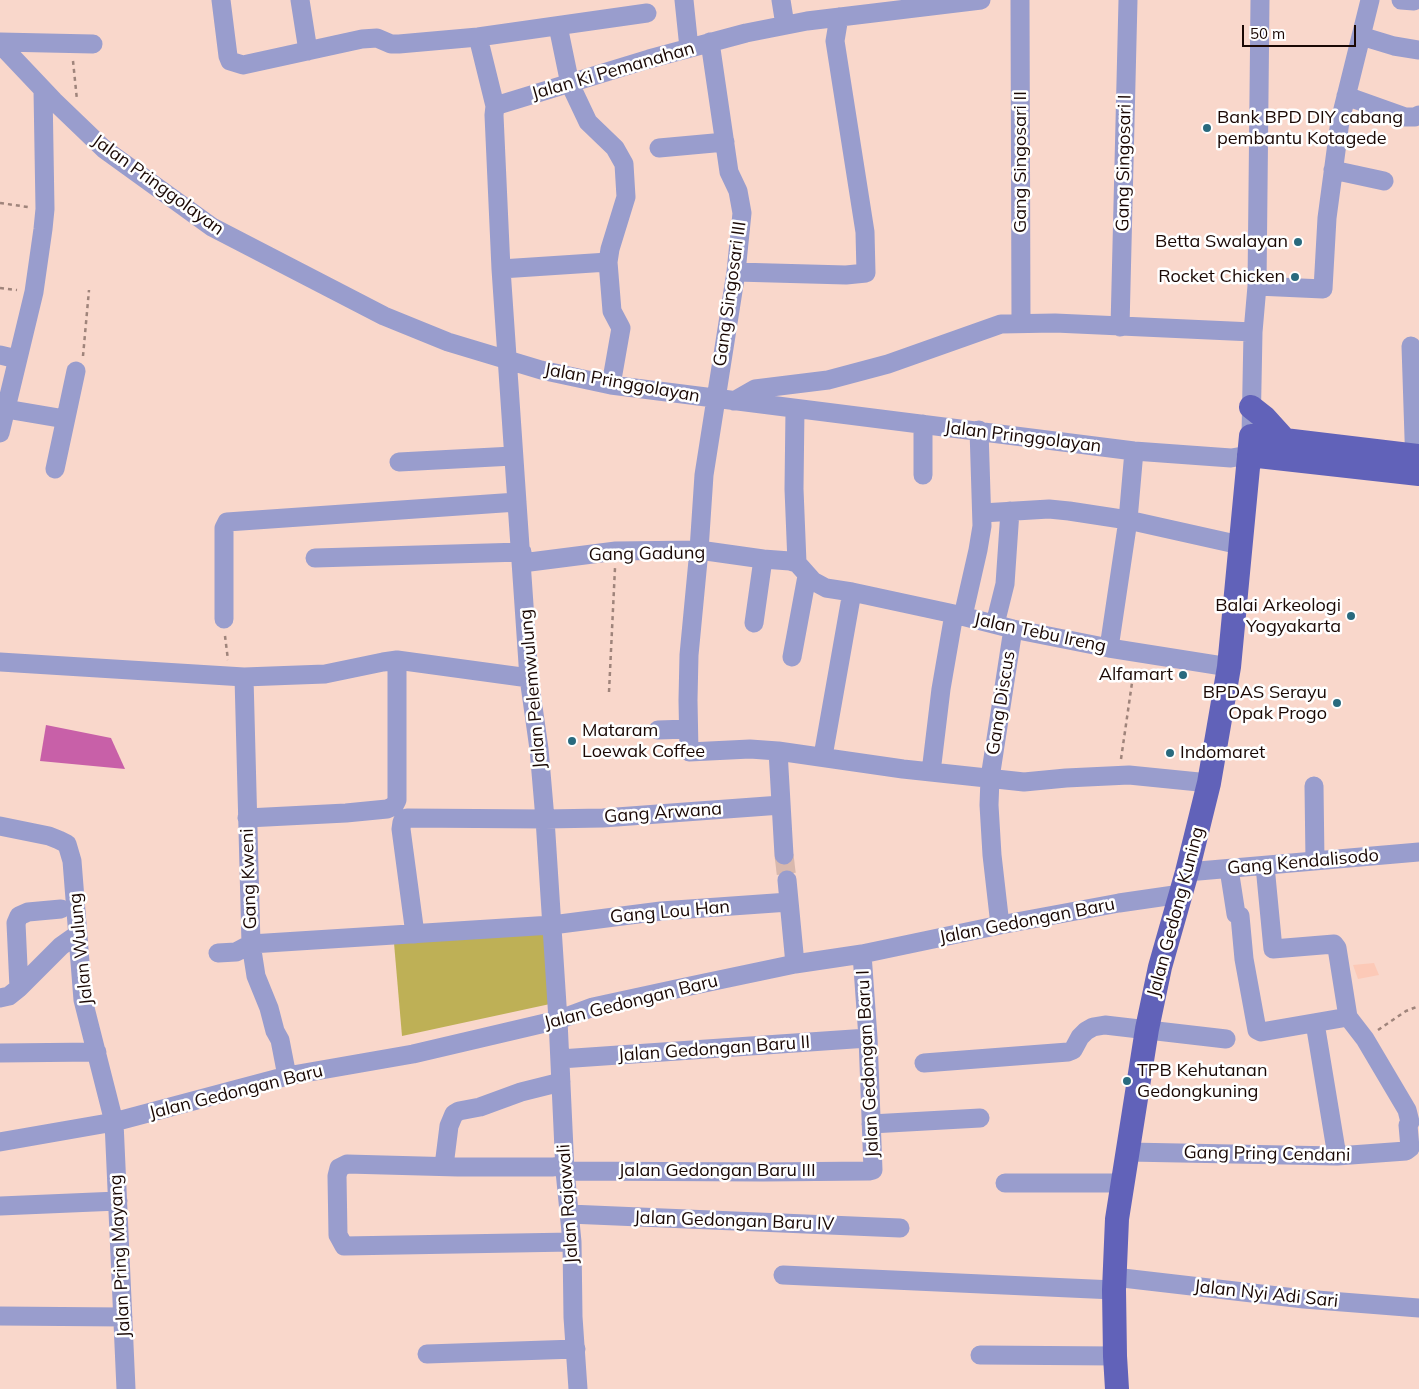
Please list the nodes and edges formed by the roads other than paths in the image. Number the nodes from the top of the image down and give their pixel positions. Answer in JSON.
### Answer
{"nodes":[{"id":1,"x":221,"y":0,"type":"edge"},
{"id":2,"x":300,"y":0,"type":"edge"},
{"id":3,"x":684,"y":0,"type":"edge"},
{"id":4,"x":781,"y":0,"type":"edge"},
{"id":5,"x":981,"y":0,"type":"edge"},
{"id":6,"x":1020,"y":0,"type":"edge"},
{"id":7,"x":1128,"y":0,"type":"edge"},
{"id":8,"x":1260,"y":0,"type":"edge"},
{"id":9,"x":1370,"y":0,"type":"edge"},
{"id":10,"x":936,"y":3,"type":"edge"},
{"id":11,"x":647,"y":12,"type":"dead end"},
{"id":12,"x":839,"y":17,"type":"junction"},
{"id":13,"x":786,"y":25,"type":"junction"},
{"id":14,"x":558,"y":26,"type":"junction"},
{"id":15,"x":1361,"y":36,"type":"junction"},
{"id":16,"x":478,"y":37,"type":"junction"},
{"id":17,"x":710,"y":42,"type":"junction"},
{"id":18,"x":0,"y":43,"type":"edge"},
{"id":19,"x":93,"y":44,"type":"dead end"},
{"id":20,"x":689,"y":48,"type":"junction"},
{"id":21,"x":1419,"y":50,"type":"edge"},
{"id":22,"x":308,"y":51,"type":"junction"},
{"id":23,"x":570,"y":84,"type":"junction"},
{"id":24,"x":43,"y":90,"type":"junction"},
{"id":25,"x":1346,"y":96,"type":"junction"},
{"id":26,"x":495,"y":106,"type":"junction"},
{"id":27,"x":1419,"y":115,"type":"edge"},
{"id":28,"x":725,"y":142,"type":"junction"},
{"id":29,"x":659,"y":148,"type":"dead end"},
{"id":30,"x":1333,"y":170,"type":"junction"},
{"id":31,"x":1384,"y":181,"type":"dead end"},
{"id":32,"x":608,"y":262,"type":"junction"},
{"id":33,"x":501,"y":269,"type":"junction"},
{"id":34,"x":736,"y":272,"type":"junction"},
{"id":35,"x":1258,"y":286,"type":"junction"},
{"id":36,"x":1021,"y":323,"type":"junction"},
{"id":37,"x":1120,"y":327,"type":"junction"},
{"id":38,"x":1253,"y":332,"type":"junction"},
{"id":39,"x":1411,"y":346,"type":"dead end"},
{"id":40,"x":9,"y":357,"type":"edge"},
{"id":41,"x":508,"y":359,"type":"junction"},
{"id":42,"x":76,"y":371,"type":"road end"},
{"id":43,"x":611,"y":385,"type":"junction"},
{"id":44,"x":715,"y":398,"type":"junction"},
{"id":45,"x":734,"y":401,"type":"junction"},
{"id":46,"x":1251,"y":407,"type":"junction"},
{"id":47,"x":6,"y":409,"type":"junction"},
{"id":48,"x":795,"y":409,"type":"junction"},
{"id":49,"x":66,"y":419,"type":"junction"},
{"id":50,"x":923,"y":424,"type":"junction"},
{"id":51,"x":978,"y":430,"type":"junction"},
{"id":52,"x":0,"y":433,"type":"edge"},
{"id":53,"x":1284,"y":439,"type":"junction"},
{"id":54,"x":1250,"y":445,"type":"junction"},
{"id":55,"x":1134,"y":451,"type":"junction"},
{"id":56,"x":514,"y":456,"type":"junction"},
{"id":57,"x":399,"y":462,"type":"dead end"},
{"id":58,"x":1417,"y":465,"type":"edge"},
{"id":59,"x":55,"y":469,"type":"dead end"},
{"id":60,"x":923,"y":475,"type":"dead end"},
{"id":61,"x":517,"y":502,"type":"junction"},
{"id":62,"x":1010,"y":511,"type":"junction"},
{"id":63,"x":982,"y":513,"type":"junction"},
{"id":64,"x":1128,"y":520,"type":"junction"},
{"id":65,"x":1240,"y":545,"type":"junction"},
{"id":66,"x":700,"y":550,"type":"junction"},
{"id":67,"x":522,"y":557,"type":"junction"},
{"id":68,"x":315,"y":558,"type":"dead end"},
{"id":69,"x":763,"y":559,"type":"junction"},
{"id":70,"x":802,"y":569,"type":"junction"},
{"id":71,"x":852,"y":592,"type":"junction"},
{"id":72,"x":958,"y":615,"type":"junction"},
{"id":73,"x":224,"y":619,"type":"road end"},
{"id":74,"x":754,"y":623,"type":"dead end"},
{"id":75,"x":1004,"y":626,"type":"junction"},
{"id":76,"x":1109,"y":648,"type":"junction"},
{"id":77,"x":792,"y":657,"type":"dead end"},
{"id":78,"x":397,"y":660,"type":"junction"},
{"id":79,"x":0,"y":662,"type":"edge"},
{"id":80,"x":1229,"y":667,"type":"junction"},
{"id":81,"x":237,"y":676,"type":"junction"},
{"id":82,"x":530,"y":678,"type":"junction"},
{"id":83,"x":658,"y":730,"type":"dead end"},
{"id":84,"x":688,"y":730,"type":"junction"},
{"id":85,"x":778,"y":751,"type":"junction"},
{"id":86,"x":823,"y":756,"type":"junction"},
{"id":87,"x":930,"y":772,"type":"junction"},
{"id":88,"x":990,"y":778,"type":"junction"},
{"id":89,"x":1208,"y":783,"type":"junction"},
{"id":90,"x":1314,"y":786,"type":"dead end"},
{"id":91,"x":781,"y":805,"type":"junction"},
{"id":92,"x":247,"y":818,"type":"junction"},
{"id":93,"x":545,"y":819,"type":"junction"},
{"id":94,"x":0,"y":826,"type":"edge"},
{"id":95,"x":1419,"y":852,"type":"edge"},
{"id":96,"x":784,"y":855,"type":"tunnel mouth"},
{"id":97,"x":1315,"y":861,"type":"junction"},
{"id":98,"x":1265,"y":866,"type":"junction"},
{"id":99,"x":1229,"y":869,"type":"junction"},
{"id":100,"x":786,"y":880,"type":"tunnel mouth"},
{"id":101,"x":1184,"y":883,"type":"junction"},
{"id":102,"x":789,"y":902,"type":"junction"},
{"id":103,"x":70,"y":908,"type":"junction"},
{"id":104,"x":552,"y":924,"type":"junction"},
{"id":105,"x":1000,"y":925,"type":"junction"},
{"id":106,"x":78,"y":934,"type":"junction"},
{"id":107,"x":415,"y":934,"type":"junction"},
{"id":108,"x":252,"y":944,"type":"junction"},
{"id":109,"x":218,"y":953,"type":"dead end"},
{"id":110,"x":862,"y":954,"type":"junction"},
{"id":111,"x":795,"y":964,"type":"junction"},
{"id":112,"x":19,"y":988,"type":"junction"},
{"id":113,"x":0,"y":998,"type":"edge"},
{"id":114,"x":1348,"y":1017,"type":"junction"},
{"id":115,"x":558,"y":1020,"type":"junction"},
{"id":116,"x":1315,"y":1023,"type":"junction"},
{"id":117,"x":1147,"y":1029,"type":"junction"},
{"id":118,"x":868,"y":1038,"type":"junction"},
{"id":119,"x":1226,"y":1039,"type":"dead end"},
{"id":120,"x":97,"y":1052,"type":"junction"},
{"id":121,"x":0,"y":1054,"type":"edge"},
{"id":122,"x":560,"y":1059,"type":"junction"},
{"id":123,"x":924,"y":1063,"type":"dead end"},
{"id":124,"x":287,"y":1076,"type":"junction"},
{"id":125,"x":561,"y":1082,"type":"junction"},
{"id":126,"x":980,"y":1118,"type":"dead end"},
{"id":127,"x":1414,"y":1121,"type":"edge"},
{"id":128,"x":114,"y":1122,"type":"junction"},
{"id":129,"x":871,"y":1124,"type":"junction"},
{"id":130,"x":0,"y":1142,"type":"edge"},
{"id":131,"x":1412,"y":1146,"type":"edge"},
{"id":132,"x":1128,"y":1152,"type":"junction"},
{"id":133,"x":1337,"y":1156,"type":"junction"},
{"id":134,"x":444,"y":1166,"type":"junction"},
{"id":135,"x":564,"y":1168,"type":"junction"},
{"id":136,"x":869,"y":1172,"type":"joint"},
{"id":137,"x":1005,"y":1183,"type":"dead end"},
{"id":138,"x":1122,"y":1183,"type":"junction"},
{"id":139,"x":118,"y":1200,"type":"junction"},
{"id":140,"x":0,"y":1206,"type":"edge"},
{"id":141,"x":568,"y":1214,"type":"junction"},
{"id":142,"x":900,"y":1228,"type":"dead end"},
{"id":143,"x":572,"y":1242,"type":"junction"},
{"id":144,"x":783,"y":1275,"type":"dead end"},
{"id":145,"x":1114,"y":1283,"type":"junction"},
{"id":146,"x":1419,"y":1308,"type":"edge"},
{"id":147,"x":0,"y":1316,"type":"edge"},
{"id":148,"x":123,"y":1317,"type":"junction"},
{"id":149,"x":576,"y":1349,"type":"junction"},
{"id":150,"x":427,"y":1354,"type":"dead end"},
{"id":151,"x":980,"y":1355,"type":"dead end"},
{"id":152,"x":1114,"y":1356,"type":"junction"},
{"id":153,"x":126,"y":1389,"type":"edge"},
{"id":154,"x":578,"y":1389,"type":"edge"},
{"id":155,"x":1117,"y":1389,"type":"edge"}],
"edges":[{"from":1,"to":22,"type":"street"},
{"from":2,"to":22,"type":"street"},
{"from":3,"to":20,"type":"street"},
{"from":4,"to":13,"type":"street"},
{"from":5,"to":10,"type":"street","name":"Jalan Ki Pemanahan"},
{"from":6,"to":36,"type":"street","name":"Gang Singosari II"},
{"from":7,"to":37,"type":"street","name":"Gang Singosari I"},
{"from":8,"to":35,"type":"street"},
{"from":9,"to":15,"type":"street"},
{"from":10,"to":12,"type":"street","name":"Jalan Ki Pemanahan"},
{"from":11,"to":14,"type":"street"},
{"from":12,"to":13,"type":"street","name":"Jalan Ki Pemanahan"},
{"from":12,"to":34,"type":"street"},
{"from":13,"to":17,"type":"street","name":"Jalan Ki Pemanahan"},
{"from":14,"to":16,"type":"street"},
{"from":14,"to":23,"type":"street"},
{"from":15,"to":21,"type":"street"},
{"from":15,"to":25,"type":"street"},
{"from":16,"to":22,"type":"street"},
{"from":16,"to":26,"type":"street"},
{"from":17,"to":20,"type":"street","name":"Jalan Ki Pemanahan"},
{"from":17,"to":28,"type":"street","name":"Gang Singosari III"},
{"from":18,"to":19,"type":"street"},
{"from":18,"to":24,"type":"street","name":"Jalan Pringgolayan"},
{"from":20,"to":23,"type":"street","name":"Jalan Ki Pemanahan"},
{"from":23,"to":26,"type":"street","name":"Jalan Ki Pemanahan"},
{"from":23,"to":32,"type":"street"},
{"from":24,"to":40,"type":"street"},
{"from":24,"to":41,"type":"street","name":"Jalan Pringgolayan"},
{"from":25,"to":27,"type":"street"},
{"from":25,"to":30,"type":"street"},
{"from":26,"to":33,"type":"street"},
{"from":28,"to":29,"type":"street"},
{"from":28,"to":34,"type":"street","name":"Gang Singosari III"},
{"from":30,"to":31,"type":"street"},
{"from":30,"to":35,"type":"street"},
{"from":32,"to":33,"type":"street"},
{"from":32,"to":43,"type":"street"},
{"from":33,"to":41,"type":"street"},
{"from":34,"to":44,"type":"street","name":"Gang Singosari III"},
{"from":35,"to":38,"type":"street"},
{"from":36,"to":37,"type":"street"},
{"from":36,"to":45,"type":"street"},
{"from":37,"to":38,"type":"street"},
{"from":38,"to":46,"type":"street"},
{"from":39,"to":58,"type":"street"},
{"from":40,"to":47,"type":"street"},
{"from":41,"to":43,"type":"street","name":"Jalan Pringgolayan"},
{"from":41,"to":56,"type":"street","name":"Jalan Pelemwulung"},
{"from":42,"to":49,"type":"street"},
{"from":43,"to":44,"type":"street","name":"Jalan Pringgolayan"},
{"from":44,"to":45,"type":"street","name":"Jalan Pringgolayan"},
{"from":44,"to":66,"type":"street","name":"Gang Singosari III"},
{"from":45,"to":48,"type":"street","name":"Jalan Pringgolayan"},
{"from":46,"to":53,"type":"main road"},
{"from":46,"to":54,"type":"street"},
{"from":47,"to":49,"type":"street"},
{"from":47,"to":52,"type":"street"},
{"from":48,"to":50,"type":"street","name":"Jalan Pringgolayan"},
{"from":48,"to":70,"type":"street"},
{"from":49,"to":59,"type":"street"},
{"from":50,"to":51,"type":"street","name":"Jalan Pringgolayan"},
{"from":50,"to":60,"type":"street"},
{"from":51,"to":55,"type":"street","name":"Jalan Pringgolayan"},
{"from":51,"to":63,"type":"street"},
{"from":53,"to":54,"type":"main road"},
{"from":53,"to":58,"type":"main road"},
{"from":54,"to":55,"type":"street","name":"Jalan Pringgolayan"},
{"from":54,"to":58,"type":"main road"},
{"from":54,"to":65,"type":"main road","name":"Jalan Gedong Kuning"},
{"from":55,"to":64,"type":"street"},
{"from":56,"to":57,"type":"street"},
{"from":56,"to":61,"type":"street","name":"Jalan Pelemwulung"},
{"from":61,"to":67,"type":"street","name":"Jalan Pelemwulung"},
{"from":61,"to":73,"type":"street"},
{"from":62,"to":63,"type":"street"},
{"from":62,"to":64,"type":"street"},
{"from":62,"to":75,"type":"street","name":"Gang Discus"},
{"from":63,"to":72,"type":"street"},
{"from":64,"to":65,"type":"street"},
{"from":64,"to":76,"type":"street"},
{"from":65,"to":80,"type":"main road","name":"Jalan Gedong Kuning"},
{"from":66,"to":67,"type":"street","name":"Gang Gadung"},
{"from":66,"to":69,"type":"street","name":"Gang Gadung"},
{"from":66,"to":84,"type":"street","name":"Gang Singosari III"},
{"from":67,"to":68,"type":"street","name":"Gang Gadung"},
{"from":67,"to":82,"type":"street","name":"Jalan Pelemwulung"},
{"from":69,"to":70,"type":"street","name":"Gang Gadung"},
{"from":69,"to":74,"type":"street"},
{"from":70,"to":71,"type":"street","name":"Gang Gadung"},
{"from":70,"to":77,"type":"street"},
{"from":71,"to":72,"type":"street","name":"Jalan Tebu Ireng"},
{"from":71,"to":86,"type":"street"},
{"from":72,"to":75,"type":"street","name":"Jalan Tebu Ireng"},
{"from":72,"to":87,"type":"street"},
{"from":75,"to":76,"type":"street","name":"Jalan Tebu Ireng"},
{"from":75,"to":88,"type":"street","name":"Gang Discus"},
{"from":76,"to":80,"type":"street","name":"Jalan Tebu Ireng"},
{"from":78,"to":81,"type":"street"},
{"from":78,"to":82,"type":"street"},
{"from":78,"to":92,"type":"street"},
{"from":79,"to":81,"type":"street"},
{"from":80,"to":89,"type":"main road","name":"Jalan Gedong Kuning"},
{"from":81,"to":92,"type":"street","name":"Gang Kweni"},
{"from":82,"to":93,"type":"street","name":"Jalan Pelemwulung"},
{"from":83,"to":84,"type":"street"},
{"from":84,"to":85,"type":"street","name":"Gang Singosari III"},
{"from":85,"to":86,"type":"street"},
{"from":85,"to":91,"type":"street"},
{"from":86,"to":87,"type":"street"},
{"from":87,"to":88,"type":"street"},
{"from":88,"to":89,"type":"street"},
{"from":88,"to":105,"type":"street","name":"Gang Discus"},
{"from":89,"to":101,"type":"main road","name":"Jalan Gedong Kuning"},
{"from":90,"to":97,"type":"street"},
{"from":91,"to":93,"type":"street","name":"Gang Arwana"},
{"from":91,"to":96,"type":"street"},
{"from":92,"to":108,"type":"street","name":"Gang Kweni"},
{"from":93,"to":104,"type":"street","name":"Jalan Pelemwulung"},
{"from":93,"to":107,"type":"street","name":"Gang Arwana"},
{"from":94,"to":103,"type":"street","name":"Jalan Wulung"},
{"from":95,"to":97,"type":"street","name":"Gang Kendalisodo"},
{"from":97,"to":98,"type":"street","name":"Gang Kendalisodo"},
{"from":98,"to":99,"type":"street","name":"Gang Kendalisodo"},
{"from":98,"to":114,"type":"street"},
{"from":99,"to":101,"type":"street","name":"Gang Kendalisodo"},
{"from":99,"to":116,"type":"street"},
{"from":100,"to":102,"type":"street"},
{"from":101,"to":105,"type":"street","name":"Jalan Gedongan Baru"},
{"from":101,"to":117,"type":"main road","name":"Jalan Gedong Kuning"},
{"from":102,"to":104,"type":"street","name":"Gang Lou Han"},
{"from":102,"to":111,"type":"street"},
{"from":103,"to":106,"type":"street","name":"Jalan Wulung"},
{"from":103,"to":112,"type":"street"},
{"from":104,"to":107,"type":"street","name":"Gang Lou Han"},
{"from":104,"to":115,"type":"street","name":"Jalan Pelemwulung"},
{"from":105,"to":110,"type":"street","name":"Jalan Gedongan Baru"},
{"from":106,"to":112,"type":"street"},
{"from":106,"to":120,"type":"street","name":"Jalan Wulung"},
{"from":107,"to":108,"type":"street","name":"Gang Lou Han"},
{"from":108,"to":109,"type":"street","name":"Gang Lou Han"},
{"from":108,"to":124,"type":"street","name":"Gang Kweni"},
{"from":110,"to":111,"type":"street","name":"Jalan Gedongan Baru"},
{"from":110,"to":118,"type":"street","name":"Jalan Gedongan Baru I"},
{"from":111,"to":115,"type":"street","name":"Jalan Gedongan Baru"},
{"from":112,"to":113,"type":"street"},
{"from":114,"to":116,"type":"street"},
{"from":114,"to":127,"type":"street","name":"Gang Pring Cendani"},
{"from":115,"to":122,"type":"street","name":"Jalan Rajawali"},
{"from":115,"to":124,"type":"street","name":"Jalan Gedongan Baru"},
{"from":116,"to":133,"type":"street"},
{"from":117,"to":119,"type":"street"},
{"from":117,"to":123,"type":"street"},
{"from":117,"to":132,"type":"main road","name":"Jalan Gedong Kuning"},
{"from":118,"to":122,"type":"street","name":"Jalan Gedongan Baru II"},
{"from":118,"to":129,"type":"street","name":"Jalan Gedongan Baru I"},
{"from":120,"to":121,"type":"street"},
{"from":120,"to":128,"type":"street","name":"Jalan Wulung"},
{"from":122,"to":125,"type":"street","name":"Jalan Rajawali"},
{"from":124,"to":128,"type":"street","name":"Jalan Gedongan Baru"},
{"from":125,"to":134,"type":"street"},
{"from":125,"to":135,"type":"street","name":"Jalan Rajawali"},
{"from":126,"to":129,"type":"street"},
{"from":127,"to":131,"type":"street","name":"Gang Pring Cendani"},
{"from":128,"to":130,"type":"street","name":"Jalan Gedongan Baru"},
{"from":128,"to":139,"type":"street","name":"Jalan Pring Mayang"},
{"from":129,"to":136,"type":"street","name":"Jalan Gedongan Baru I"},
{"from":131,"to":133,"type":"street","name":"Gang Pring Cendani"},
{"from":132,"to":133,"type":"street","name":"Gang Pring Cendani"},
{"from":132,"to":138,"type":"main road","name":"Jalan Gedong Kuning"},
{"from":134,"to":135,"type":"street","name":"Jalan Gedongan Baru III"},
{"from":134,"to":143,"type":"street","name":"Jalan Gedongan Baru III"},
{"from":135,"to":136,"type":"street","name":"Jalan Gedongan Baru III"},
{"from":135,"to":141,"type":"street","name":"Jalan Rajawali"},
{"from":137,"to":138,"type":"street"},
{"from":138,"to":145,"type":"main road","name":"Jalan Gedong Kuning"},
{"from":139,"to":140,"type":"street"},
{"from":139,"to":148,"type":"street","name":"Jalan Pring Mayang"},
{"from":141,"to":142,"type":"street","name":"Jalan Gedongan Baru IV"},
{"from":141,"to":143,"type":"street","name":"Jalan Rajawali"},
{"from":143,"to":149,"type":"street","name":"Jalan Rajawali"},
{"from":144,"to":145,"type":"street","name":"Jalan Nyi Adi Sari"},
{"from":145,"to":146,"type":"street","name":"Jalan Nyi Adi Sari"},
{"from":145,"to":152,"type":"main road","name":"Jalan Gedong Kuning"},
{"from":147,"to":148,"type":"street"},
{"from":148,"to":153,"type":"street","name":"Jalan Pring Mayang"},
{"from":149,"to":150,"type":"street"},
{"from":149,"to":154,"type":"street","name":"Jalan Rajawali"},
{"from":151,"to":152,"type":"street"},
{"from":152,"to":155,"type":"main road","name":"Jalan Gedong Kuning"}]}
